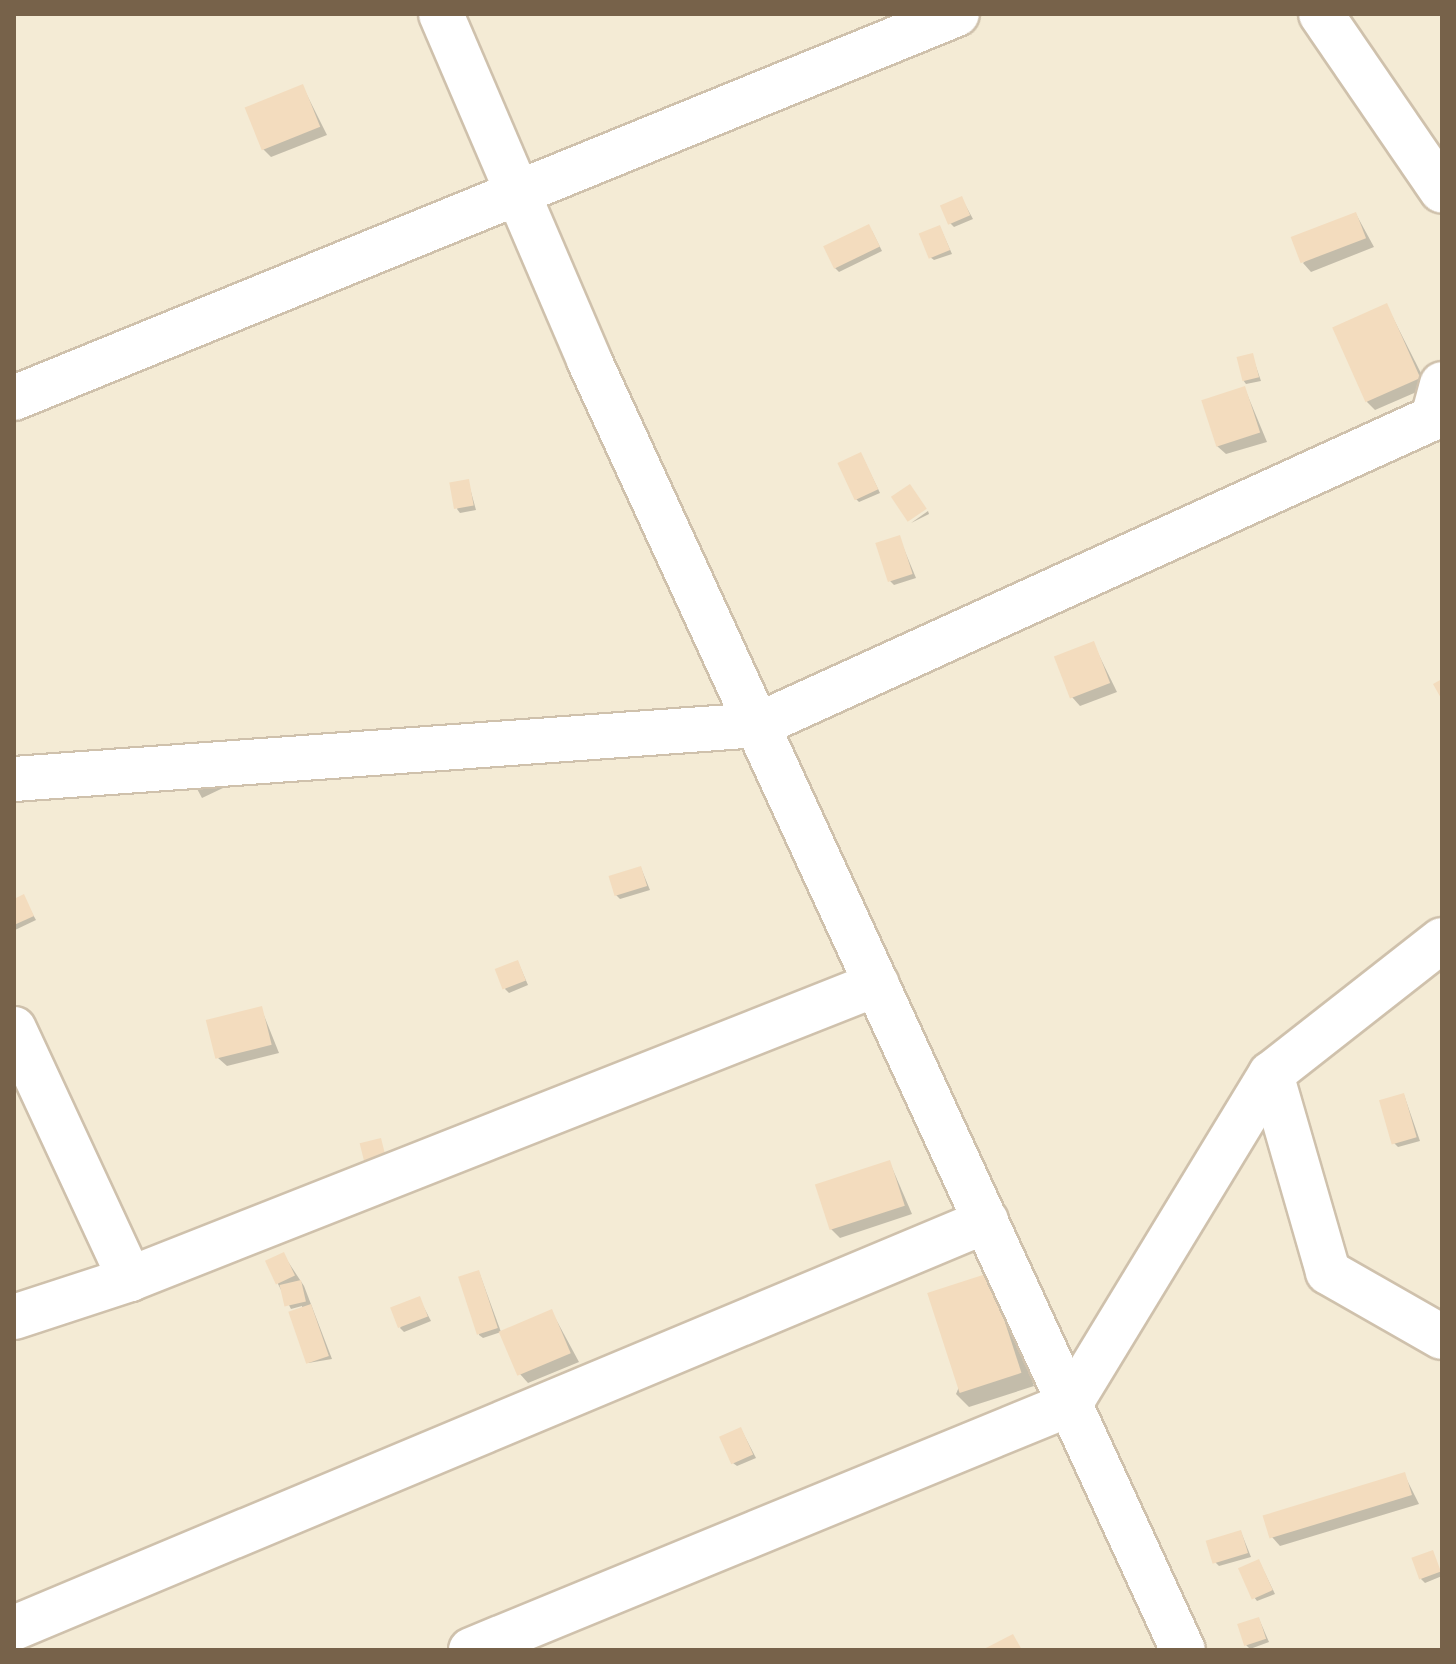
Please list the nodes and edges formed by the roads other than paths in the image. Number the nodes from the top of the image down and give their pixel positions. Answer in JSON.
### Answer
{"nodes":[{"id":1,"x":441,"y":14,"type":"edge"},
{"id":2,"x":957,"y":14,"type":"edge"},
{"id":3,"x":1321,"y":14,"type":"edge"},
{"id":4,"x":1442,"y":191,"type":"edge"},
{"id":5,"x":518,"y":193,"type":"junction"},
{"id":6,"x":1442,"y":384,"type":"edge"},
{"id":7,"x":14,"y":398,"type":"edge"},
{"id":8,"x":758,"y":725,"type":"junction"},
{"id":9,"x":14,"y":779,"type":"edge"},
{"id":10,"x":1442,"y":940,"type":"edge"},
{"id":11,"x":877,"y":984,"type":"junction"},
{"id":12,"x":14,"y":1029,"type":"edge"},
{"id":13,"x":1271,"y":1074,"type":"junction"},
{"id":14,"x":986,"y":1221,"type":"junction"},
{"id":15,"x":130,"y":1279,"type":"junction"},
{"id":16,"x":14,"y":1317,"type":"edge"},
{"id":17,"x":1442,"y":1337,"type":"edge"},
{"id":18,"x":1070,"y":1404,"type":"junction"},
{"id":19,"x":14,"y":1628,"type":"edge"},
{"id":20,"x":471,"y":1650,"type":"edge"},
{"id":21,"x":1183,"y":1650,"type":"edge"}],
"edges":[{"from":1,"to":5,"type":"street"},
{"from":2,"to":5,"type":"street"},
{"from":3,"to":4,"type":"street"},
{"from":5,"to":7,"type":"street"},
{"from":5,"to":8,"type":"street"},
{"from":6,"to":8,"type":"street"},
{"from":8,"to":9,"type":"street"},
{"from":8,"to":11,"type":"street"},
{"from":10,"to":13,"type":"street"},
{"from":11,"to":14,"type":"street"},
{"from":11,"to":15,"type":"street"},
{"from":12,"to":15,"type":"street"},
{"from":13,"to":17,"type":"street"},
{"from":13,"to":18,"type":"street"},
{"from":14,"to":18,"type":"street"},
{"from":14,"to":19,"type":"street"},
{"from":15,"to":16,"type":"street"},
{"from":18,"to":20,"type":"street"},
{"from":18,"to":21,"type":"street"}]}
